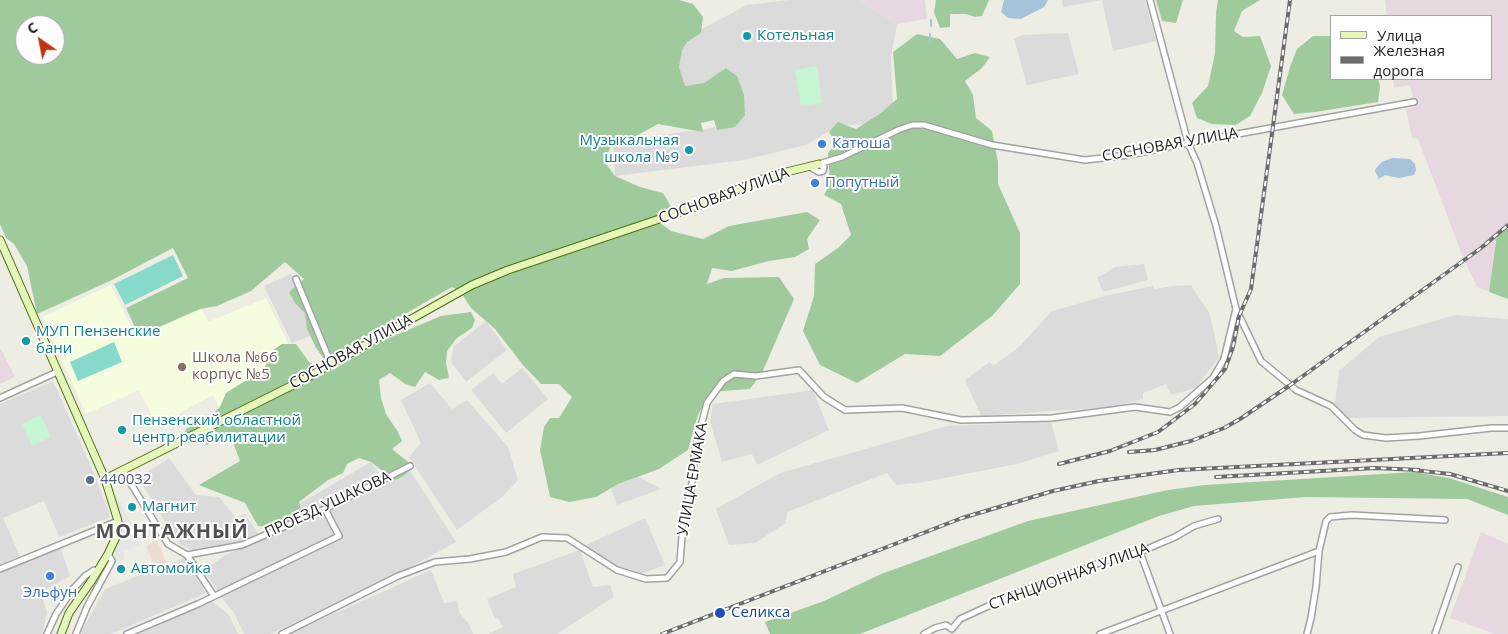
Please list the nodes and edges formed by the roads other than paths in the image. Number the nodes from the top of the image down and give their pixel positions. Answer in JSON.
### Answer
{"nodes":[{"id":1,"x":1150,"y":0,"type":"edge"},
{"id":2,"x":1414,"y":102,"type":"dead end"},
{"id":3,"x":1188,"y":142,"type":"junction"},
{"id":4,"x":819,"y":164,"type":"joint"},
{"id":5,"x":0,"y":240,"type":"edge"},
{"id":6,"x":296,"y":279,"type":"dead end"},
{"id":7,"x":1236,"y":309,"type":"junction"},
{"id":8,"x":332,"y":364,"type":"junction"},
{"id":9,"x":57,"y":372,"type":"junction"},
{"id":10,"x":0,"y":398,"type":"edge"},
{"id":11,"x":1508,"y":428,"type":"edge"},
{"id":12,"x":410,"y":466,"type":"dead end"},
{"id":13,"x":123,"y":471,"type":"junction"},
{"id":14,"x":105,"y":479,"type":"junction"},
{"id":15,"x":325,"y":510,"type":"junction"},
{"id":16,"x":1218,"y":519,"type":"dead end"},
{"id":17,"x":1444,"y":520,"type":"dead end"},
{"id":18,"x":118,"y":521,"type":"junction"},
{"id":19,"x":1319,"y":551,"type":"junction"},
{"id":20,"x":1140,"y":552,"type":"junction"},
{"id":21,"x":108,"y":554,"type":"junction"},
{"id":22,"x":188,"y":555,"type":"junction"},
{"id":23,"x":1458,"y":567,"type":"dead end"},
{"id":24,"x":0,"y":569,"type":"edge"},
{"id":25,"x":92,"y":580,"type":"junction"},
{"id":26,"x":81,"y":594,"type":"junction"},
{"id":27,"x":214,"y":596,"type":"junction"},
{"id":28,"x":87,"y":607,"type":"junction"},
{"id":29,"x":1162,"y":610,"type":"junction"},
{"id":30,"x":952,"y":629,"type":"junction"},
{"id":31,"x":47,"y":634,"type":"edge"},
{"id":32,"x":61,"y":634,"type":"edge"},
{"id":33,"x":76,"y":634,"type":"edge"},
{"id":34,"x":127,"y":634,"type":"edge"},
{"id":35,"x":282,"y":634,"type":"edge"},
{"id":36,"x":924,"y":634,"type":"edge"},
{"id":37,"x":956,"y":634,"type":"edge"},
{"id":38,"x":1100,"y":634,"type":"edge"},
{"id":39,"x":1170,"y":634,"type":"edge"},
{"id":40,"x":1307,"y":634,"type":"edge"},
{"id":41,"x":1435,"y":634,"type":"edge"}],
"edges":[{"from":1,"to":3,"type":"street"},
{"from":2,"to":3,"type":"street","name":"СОСНОВАЯ УЛИЦА"},
{"from":3,"to":4,"type":"street","name":"СОСНОВАЯ УЛИЦА"},
{"from":3,"to":7,"type":"street"},
{"from":4,"to":8,"type":"street","name":"СОСНОВАЯ УЛИЦА"},
{"from":5,"to":9,"type":"street"},
{"from":6,"to":8,"type":"street"},
{"from":7,"to":11,"type":"street"},
{"from":7,"to":35,"type":"street","name":"УЛИЦА ЕРМАКА"},
{"from":8,"to":13,"type":"street","name":"СОСНОВАЯ УЛИЦА"},
{"from":9,"to":10,"type":"street"},
{"from":9,"to":14,"type":"street"},
{"from":12,"to":15,"type":"street","name":"ПРОЕЗД УШАКОВА"},
{"from":13,"to":14,"type":"street","name":"СОСНОВАЯ УЛИЦА"},
{"from":13,"to":22,"type":"street"},
{"from":14,"to":18,"type":"street"},
{"from":15,"to":22,"type":"street","name":"ПРОЕЗД УШАКОВА"},
{"from":15,"to":27,"type":"street"},
{"from":16,"to":20,"type":"street","name":"СТАНЦИОННАЯ УЛИЦА"},
{"from":17,"to":19,"type":"street"},
{"from":18,"to":21,"type":"street"},
{"from":18,"to":24,"type":"street"},
{"from":19,"to":29,"type":"street"},
{"from":19,"to":40,"type":"street"},
{"from":20,"to":29,"type":"street"},
{"from":20,"to":30,"type":"street","name":"СТАНЦИОННАЯ УЛИЦА"},
{"from":21,"to":25,"type":"street"},
{"from":21,"to":28,"type":"street"},
{"from":22,"to":27,"type":"street"},
{"from":23,"to":41,"type":"street"},
{"from":25,"to":26,"type":"street"},
{"from":25,"to":31,"type":"street"},
{"from":26,"to":28,"type":"street"},
{"from":26,"to":32,"type":"street"},
{"from":27,"to":34,"type":"street"},
{"from":28,"to":33,"type":"street"},
{"from":29,"to":38,"type":"street"},
{"from":29,"to":39,"type":"street"},
{"from":30,"to":36,"type":"street"},
{"from":30,"to":37,"type":"street"}]}
